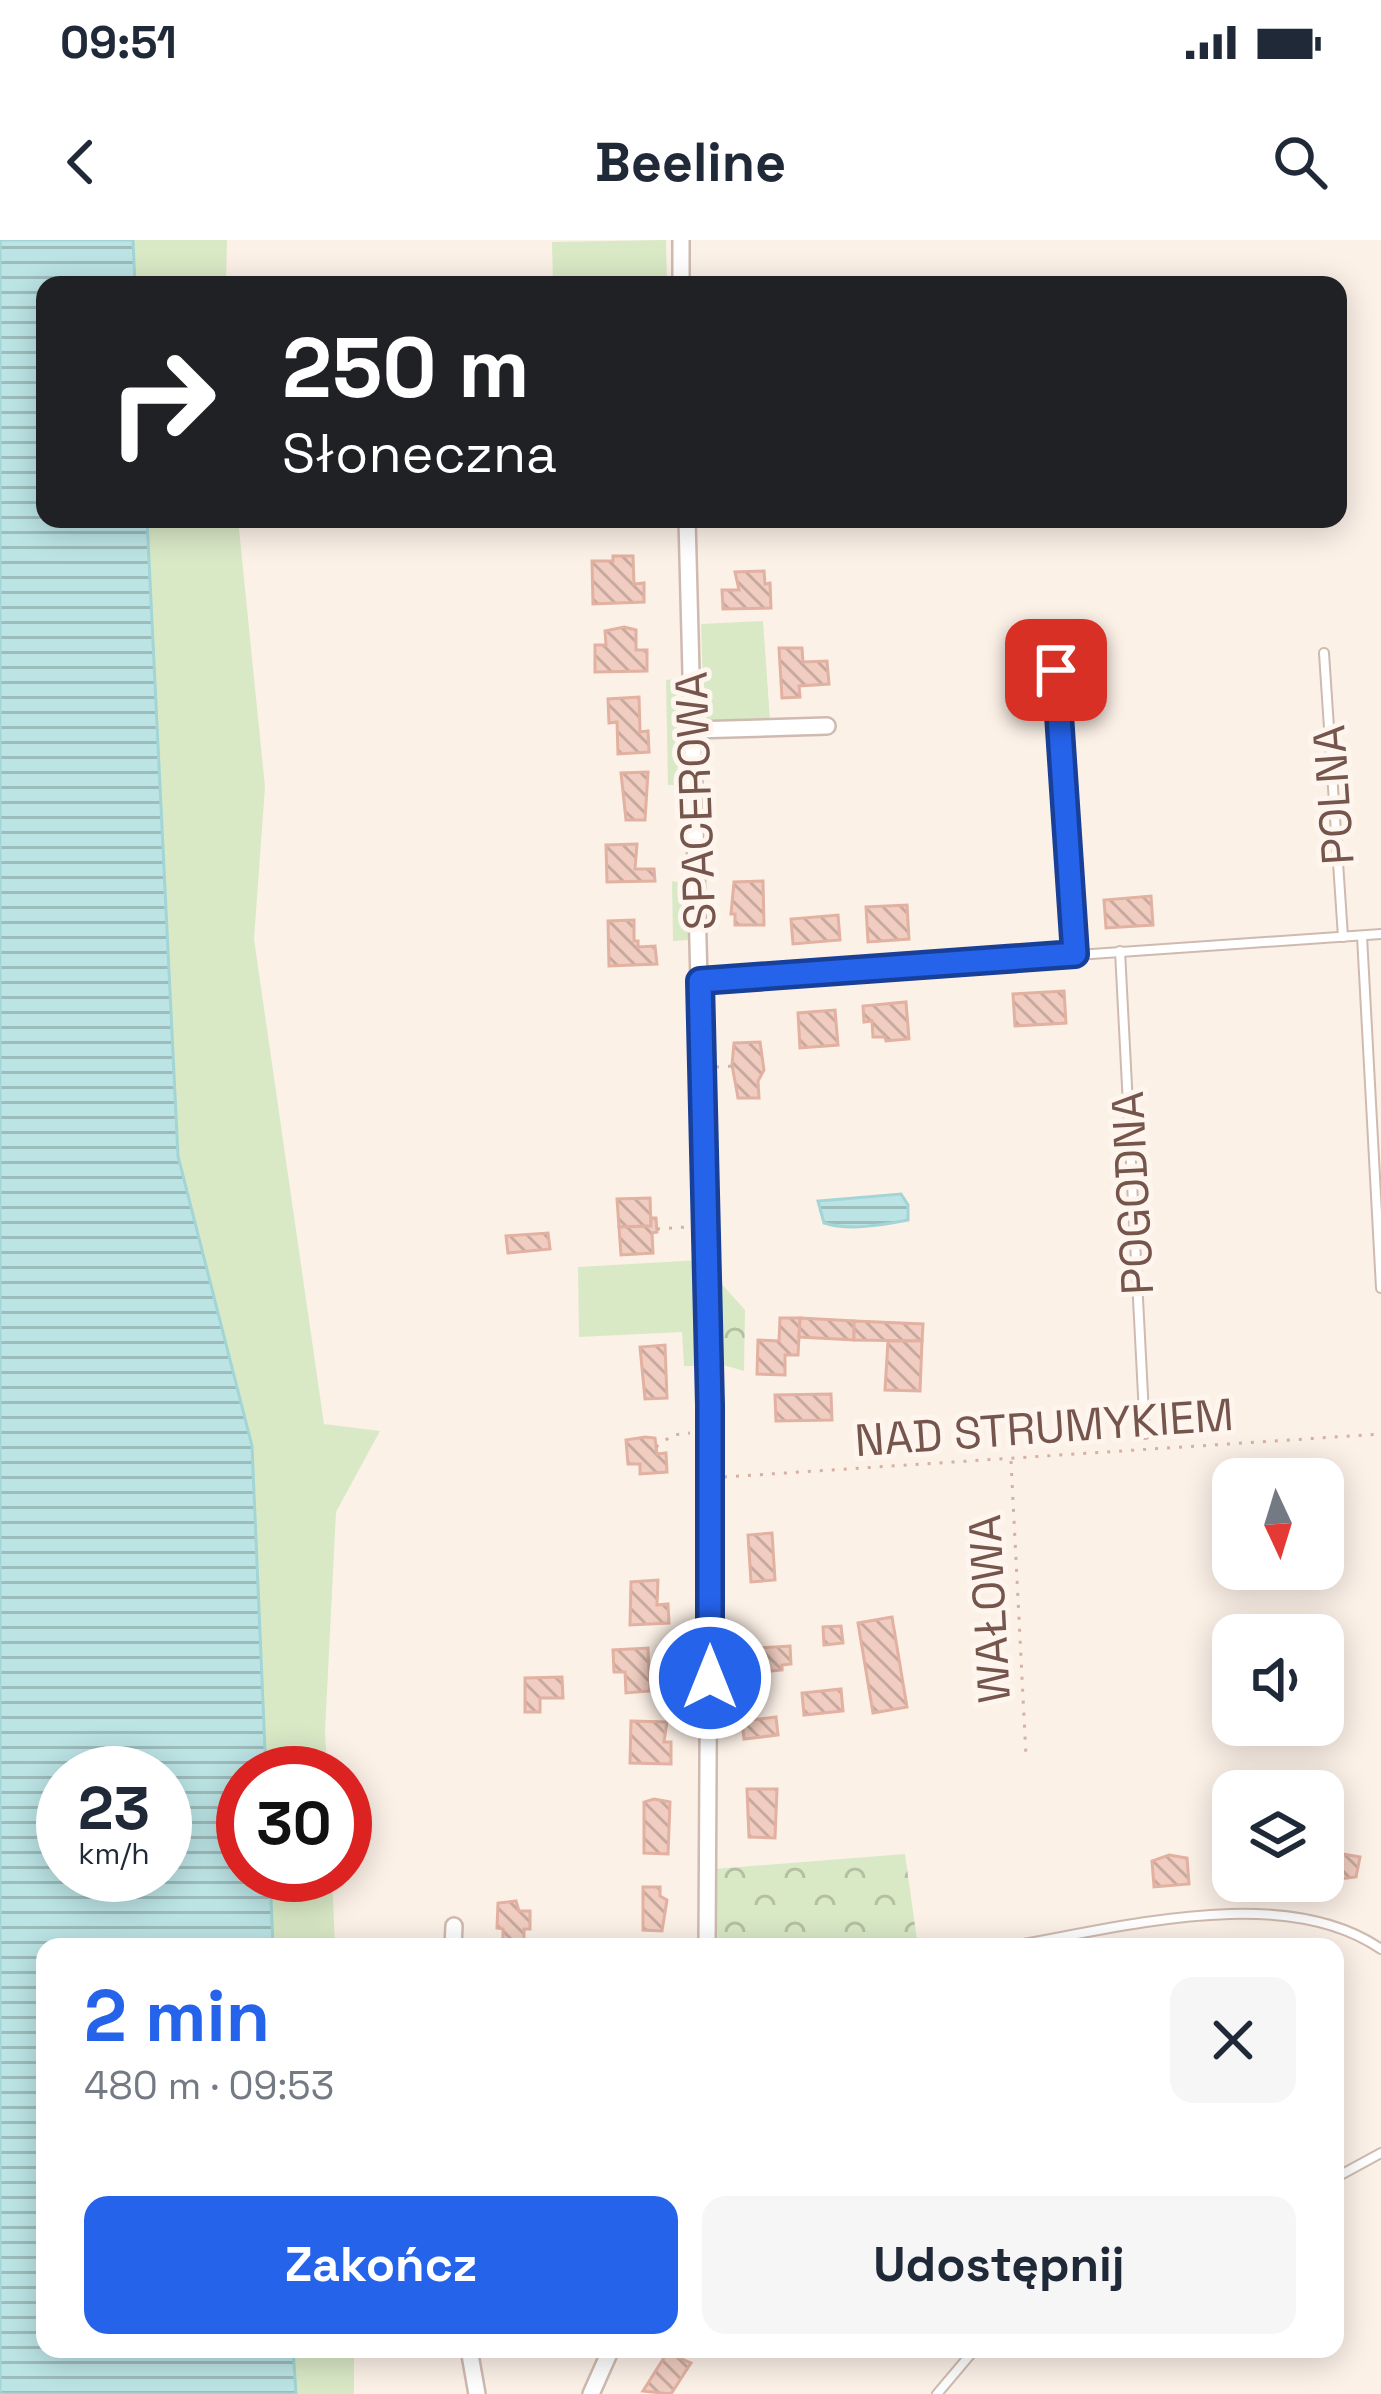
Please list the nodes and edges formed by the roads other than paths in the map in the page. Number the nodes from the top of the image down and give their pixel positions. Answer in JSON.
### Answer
{"nodes":[{"id":1,"x":681,"y":240,"type":"edge"},
{"id":2,"x":681,"y":276,"type":"edge"},
{"id":3,"x":687,"y":528,"type":"edge"},
{"id":4,"x":1324,"y":653,"type":"dead end"},
{"id":5,"x":1056,"y":670,"type":"dead end"},
{"id":6,"x":827,"y":726,"type":"dead end"},
{"id":7,"x":693,"y":730,"type":"junction"},
{"id":8,"x":1381,"y":934,"type":"edge"},
{"id":9,"x":1362,"y":936,"type":"junction"},
{"id":10,"x":1342,"y":937,"type":"junction"},
{"id":11,"x":1120,"y":951,"type":"junction"},
{"id":12,"x":1075,"y":954,"type":"junction"},
{"id":13,"x":700,"y":981,"type":"junction"},
{"id":14,"x":1381,"y":1288,"type":"edge"},
{"id":15,"x":1145,"y":1434,"type":"dead end"},
{"id":16,"x":454,"y":1926,"type":"dead end"},
{"id":17,"x":453,"y":1938,"type":"edge"},
{"id":18,"x":707,"y":1938,"type":"edge"},
{"id":19,"x":1068,"y":1938,"type":"edge"},
{"id":20,"x":1381,"y":1949,"type":"edge"},
{"id":21,"x":1381,"y":2152,"type":"edge"},
{"id":22,"x":1344,"y":2173,"type":"edge"},
{"id":23,"x":471,"y":2358,"type":"edge"},
{"id":24,"x":607,"y":2358,"type":"edge"},
{"id":25,"x":967,"y":2358,"type":"edge"},
{"id":26,"x":477,"y":2394,"type":"edge"},
{"id":27,"x":591,"y":2394,"type":"edge"},
{"id":28,"x":937,"y":2394,"type":"edge"}],
"edges":[{"from":1,"to":2,"type":"street"},
{"from":3,"to":7,"type":"street","name":"SPACEROWA"},
{"from":4,"to":10,"type":"lane","name":"POLNA"},
{"from":5,"to":12,"type":"lane"},
{"from":6,"to":7,"type":"street"},
{"from":7,"to":13,"type":"street","name":"SPACEROWA"},
{"from":8,"to":9,"type":"lane"},
{"from":9,"to":10,"type":"lane"},
{"from":9,"to":14,"type":"lane"},
{"from":10,"to":11,"type":"lane"},
{"from":11,"to":12,"type":"lane"},
{"from":11,"to":15,"type":"lane","name":"POGODNA"},
{"from":12,"to":13,"type":"lane"},
{"from":13,"to":18,"type":"street","name":"SPACEROWA"},
{"from":16,"to":17,"type":"street"},
{"from":19,"to":20,"type":"lane"},
{"from":21,"to":22,"type":"lane"},
{"from":23,"to":26,"type":"street"},
{"from":24,"to":27,"type":"street"},
{"from":25,"to":28,"type":"lane"}]}
